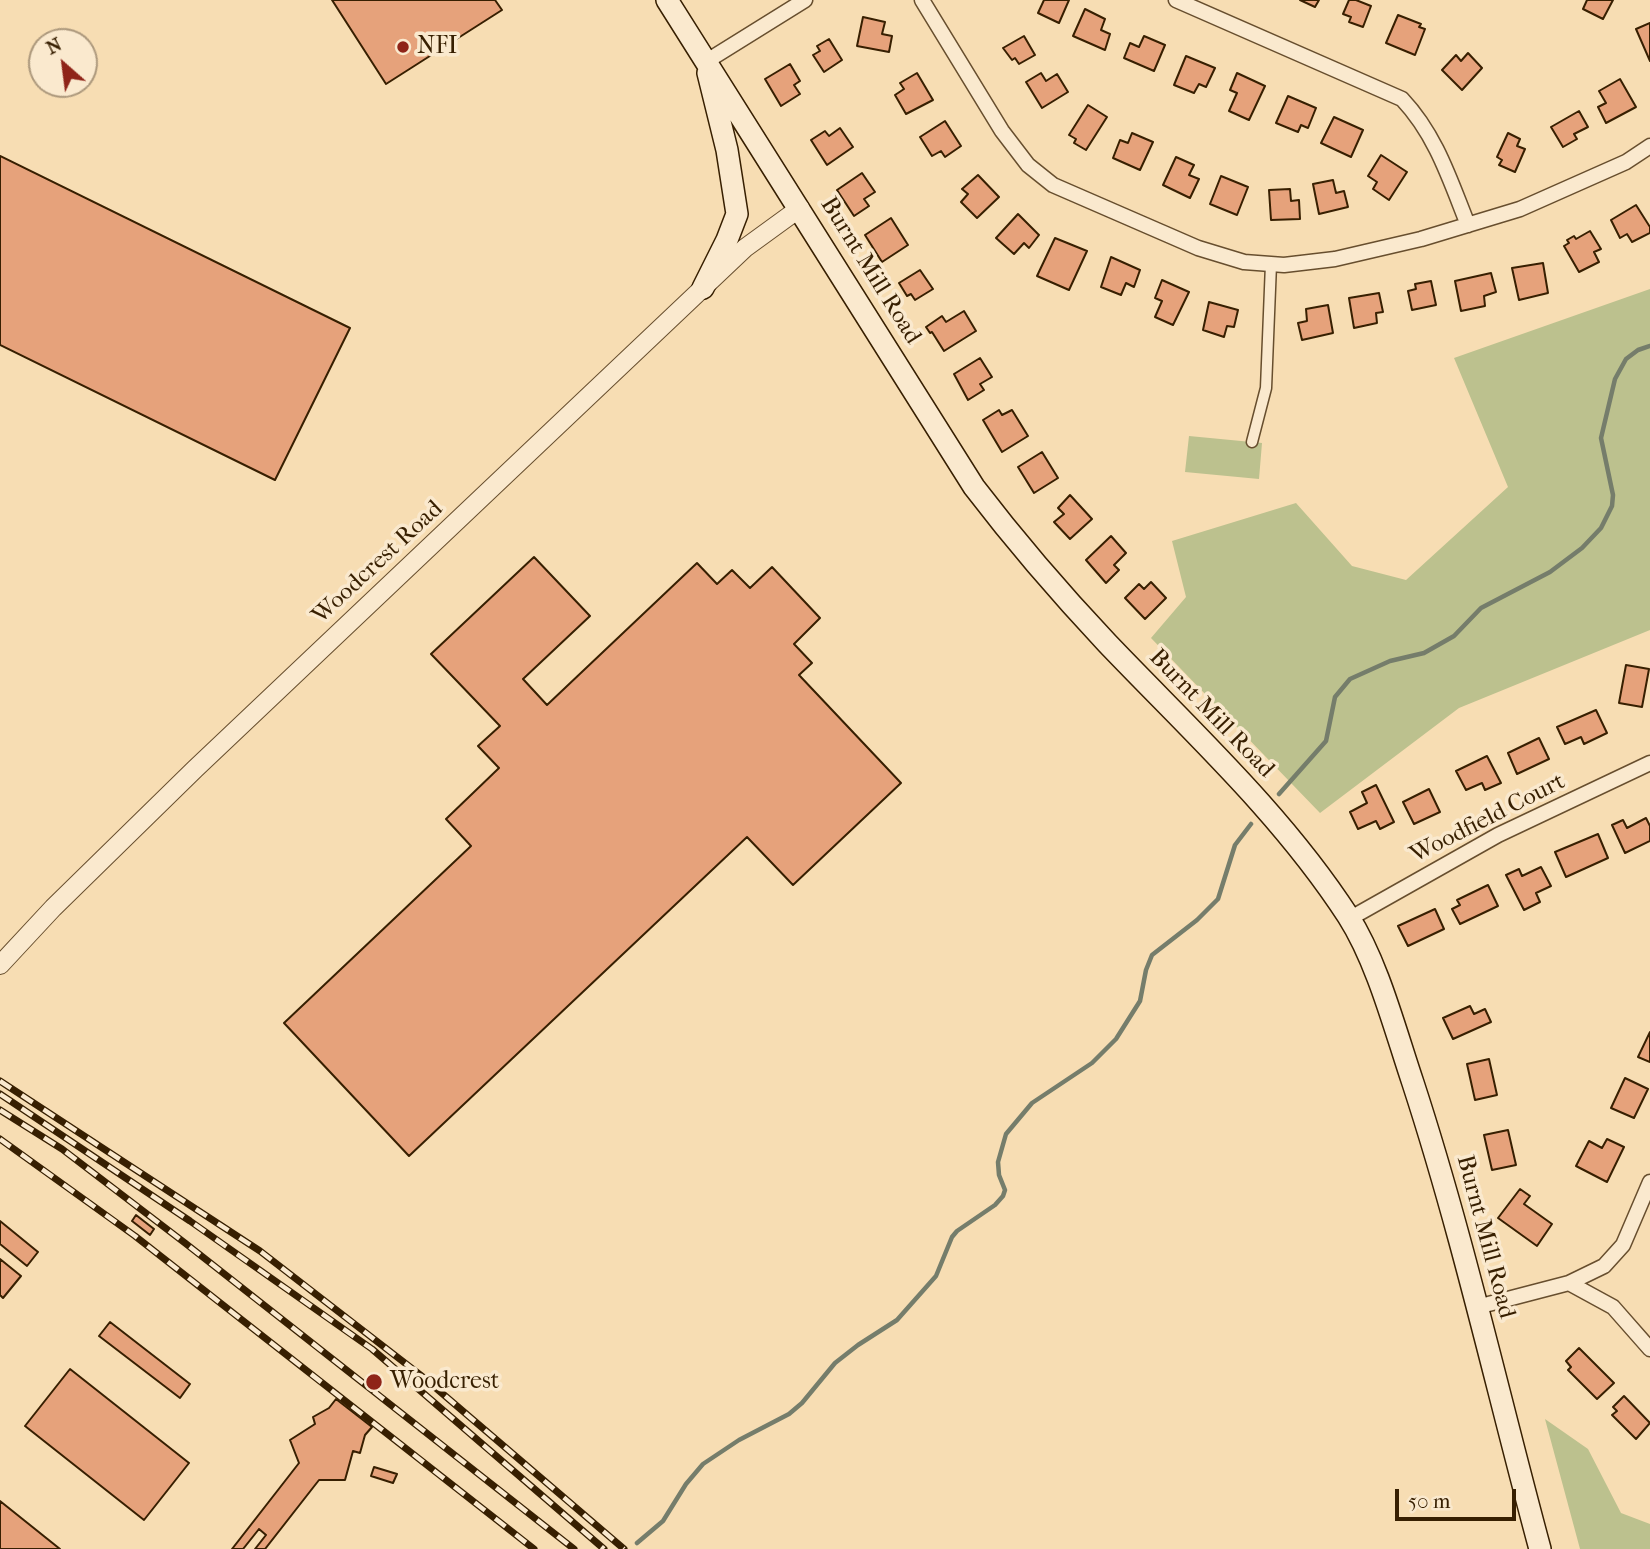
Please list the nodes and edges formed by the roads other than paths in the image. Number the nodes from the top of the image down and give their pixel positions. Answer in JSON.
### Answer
{"nodes":[{"id":1,"x":667,"y":0,"type":"edge"},
{"id":2,"x":805,"y":0,"type":"edge"},
{"id":3,"x":922,"y":0,"type":"edge"},
{"id":4,"x":1176,"y":0,"type":"edge"},
{"id":5,"x":707,"y":61,"type":"junction"},
{"id":6,"x":1650,"y":146,"type":"edge"},
{"id":7,"x":800,"y":208,"type":"junction"},
{"id":8,"x":1468,"y":225,"type":"junction"},
{"id":9,"x":1271,"y":264,"type":"junction"},
{"id":10,"x":703,"y":288,"type":"junction"},
{"id":11,"x":1252,"y":442,"type":"dead end"},
{"id":12,"x":1650,"y":763,"type":"edge"},
{"id":13,"x":1349,"y":919,"type":"junction"},
{"id":14,"x":0,"y":965,"type":"edge"},
{"id":15,"x":1650,"y":1182,"type":"edge"},
{"id":16,"x":1569,"y":1283,"type":"junction"},
{"id":17,"x":1477,"y":1307,"type":"junction"},
{"id":18,"x":1650,"y":1349,"type":"edge"},
{"id":19,"x":1540,"y":1549,"type":"edge"}],
"edges":[{"from":1,"to":5,"type":"main road","name":"Burnt Mill Road"},
{"from":2,"to":5,"type":"street"},
{"from":3,"to":9,"type":"street"},
{"from":4,"to":8,"type":"street"},
{"from":5,"to":7,"type":"main road","name":"Burnt Mill Road"},
{"from":5,"to":10,"type":"main road"},
{"from":6,"to":8,"type":"street"},
{"from":7,"to":10,"type":"street","name":"Woodcrest Road"},
{"from":7,"to":13,"type":"main road","name":"Burnt Mill Road"},
{"from":8,"to":9,"type":"street"},
{"from":9,"to":11,"type":"street"},
{"from":10,"to":14,"type":"street","name":"Woodcrest Road"},
{"from":12,"to":13,"type":"street","name":"Woodfield Court"},
{"from":13,"to":17,"type":"main road","name":"Burnt Mill Road"},
{"from":15,"to":16,"type":"street"},
{"from":16,"to":17,"type":"street"},
{"from":16,"to":18,"type":"street"},
{"from":17,"to":19,"type":"main road","name":"Burnt Mill Road"}]}
